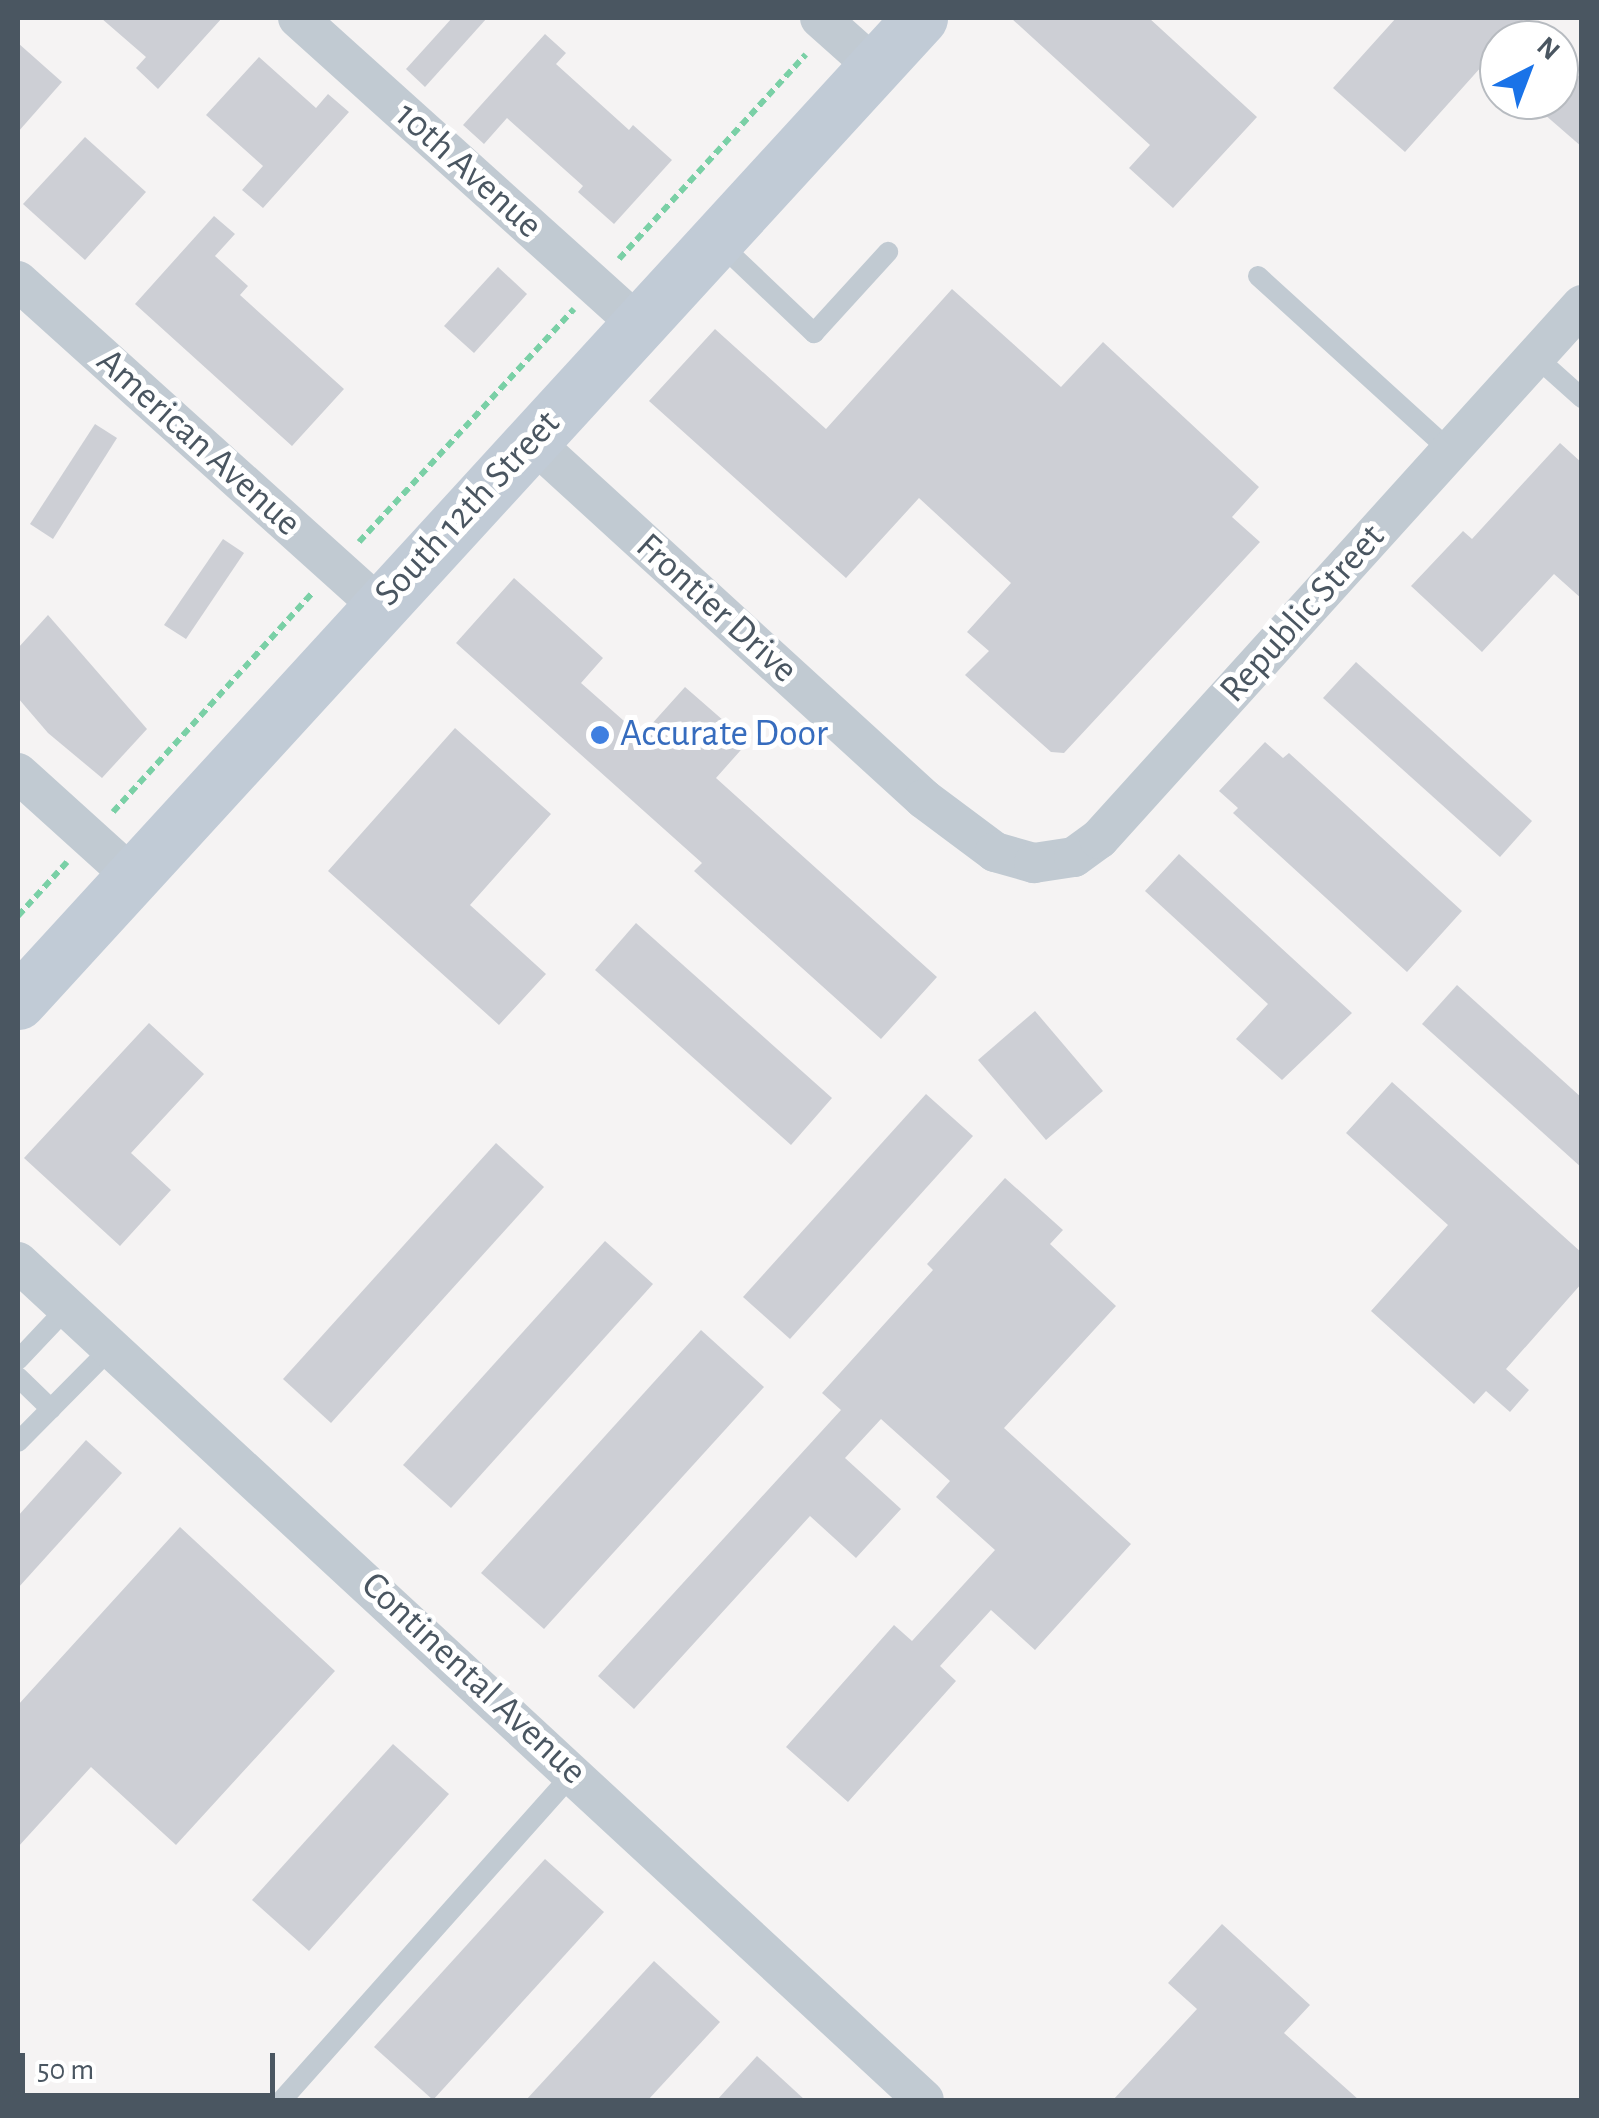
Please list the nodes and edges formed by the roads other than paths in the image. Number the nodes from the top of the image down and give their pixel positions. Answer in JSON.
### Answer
{"nodes":[{"id":1,"x":298,"y":18,"type":"edge"},
{"id":2,"x":920,"y":18,"type":"edge"},
{"id":3,"x":825,"y":22,"type":"edge"},
{"id":4,"x":874,"y":67,"type":"junction"},
{"id":5,"x":716,"y":240,"type":"junction"},
{"id":6,"x":888,"y":252,"type":"dead end"},
{"id":7,"x":1258,"y":276,"type":"dead end"},
{"id":8,"x":18,"y":280,"type":"edge"},
{"id":9,"x":1582,"y":305,"type":"edge"},
{"id":10,"x":638,"y":324,"type":"junction"},
{"id":11,"x":1536,"y":356,"type":"junction"},
{"id":12,"x":1582,"y":398,"type":"edge"},
{"id":13,"x":532,"y":440,"type":"junction"},
{"id":14,"x":1450,"y":452,"type":"junction"},
{"id":15,"x":379,"y":606,"type":"junction"},
{"id":16,"x":18,"y":773,"type":"edge"},
{"id":17,"x":994,"y":852,"type":"joint"},
{"id":18,"x":132,"y":876,"type":"junction"},
{"id":19,"x":18,"y":1002,"type":"edge"},
{"id":20,"x":18,"y":1262,"type":"edge"},
{"id":21,"x":68,"y":1306,"type":"junction"},
{"id":22,"x":112,"y":1347,"type":"junction"},
{"id":23,"x":18,"y":1360,"type":"edge"},
{"id":24,"x":18,"y":1377,"type":"edge"},
{"id":25,"x":50,"y":1409,"type":"junction"},
{"id":26,"x":18,"y":1442,"type":"edge"},
{"id":27,"x":574,"y":1772,"type":"junction"},
{"id":28,"x":282,"y":2100,"type":"edge"},
{"id":29,"x":924,"y":2100,"type":"edge"}],
"edges":[{"from":1,"to":10,"type":"street","name":"10th Avenue"},
{"from":2,"to":4,"type":"street","name":"South 12th Street"},
{"from":3,"to":4,"type":"street"},
{"from":4,"to":5,"type":"street","name":"South 12th Street"},
{"from":5,"to":6,"type":"lane"},
{"from":5,"to":10,"type":"street","name":"South 12th Street"},
{"from":7,"to":14,"type":"lane"},
{"from":8,"to":15,"type":"street","name":"American Avenue"},
{"from":9,"to":11,"type":"street","name":"Republic Street"},
{"from":10,"to":13,"type":"street","name":"South 12th Street"},
{"from":11,"to":12,"type":"lane"},
{"from":11,"to":14,"type":"street","name":"Republic Street"},
{"from":13,"to":15,"type":"street","name":"South 12th Street"},
{"from":13,"to":17,"type":"street","name":"Frontier Drive"},
{"from":14,"to":17,"type":"street","name":"Republic Street"},
{"from":15,"to":18,"type":"street","name":"South 12th Street"},
{"from":16,"to":18,"type":"street"},
{"from":18,"to":19,"type":"street","name":"South 12th Street"},
{"from":20,"to":21,"type":"street","name":"Continental Avenue"},
{"from":21,"to":22,"type":"street","name":"Continental Avenue"},
{"from":21,"to":23,"type":"lane"},
{"from":22,"to":25,"type":"lane"},
{"from":22,"to":27,"type":"street","name":"Continental Avenue"},
{"from":24,"to":25,"type":"lane"},
{"from":25,"to":26,"type":"lane"},
{"from":27,"to":28,"type":"lane"},
{"from":27,"to":29,"type":"street","name":"Continental Avenue"}]}
